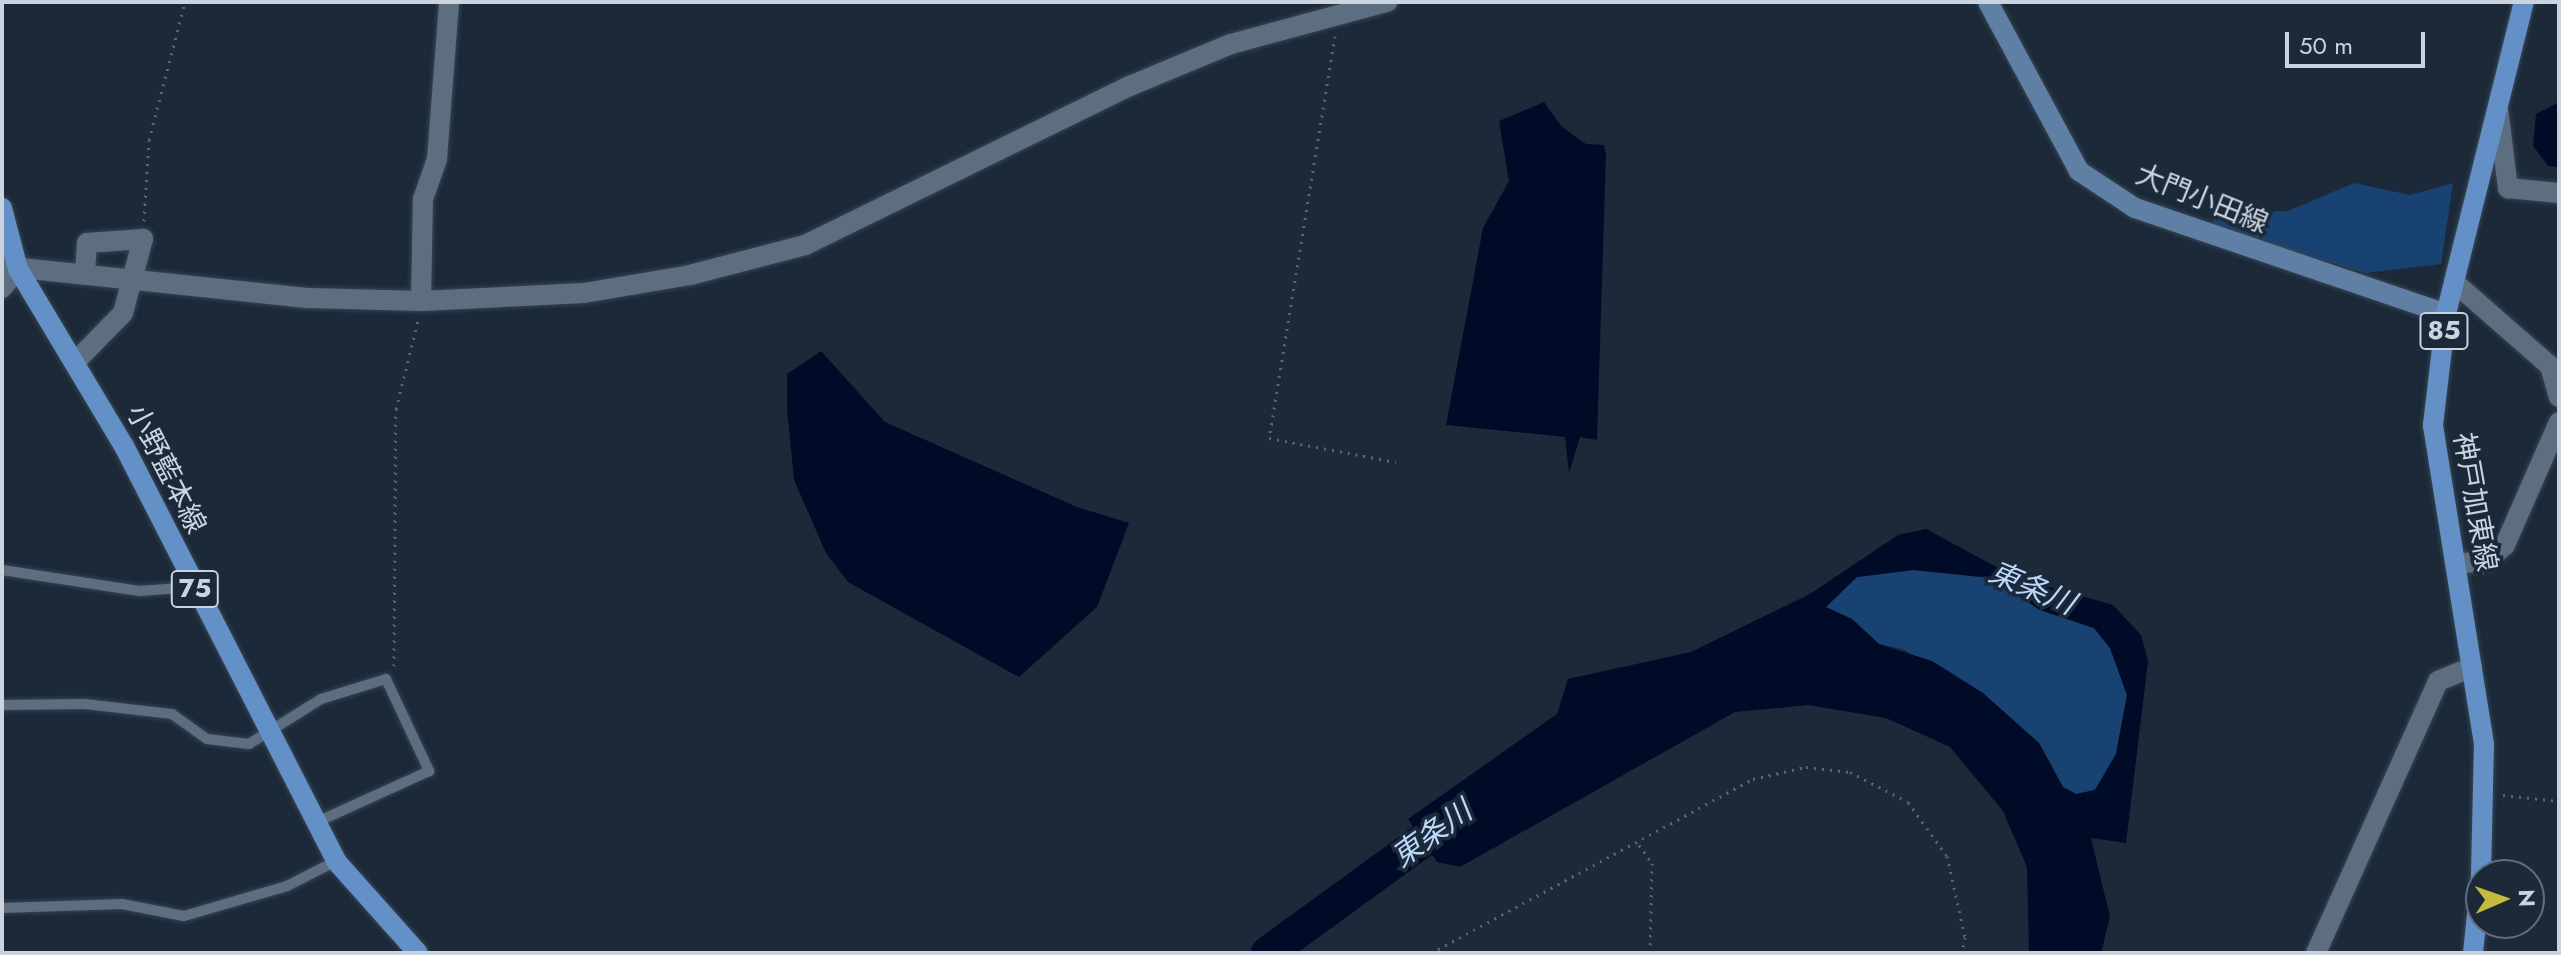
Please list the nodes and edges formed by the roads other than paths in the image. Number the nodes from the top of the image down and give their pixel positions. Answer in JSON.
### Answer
{"nodes":[{"id":1,"x":449,"y":2,"type":"edge"},
{"id":2,"x":1387,"y":2,"type":"edge"},
{"id":3,"x":1988,"y":2,"type":"edge"},
{"id":4,"x":2524,"y":2,"type":"edge"},
{"id":5,"x":2496,"y":91,"type":"junction"},
{"id":6,"x":2559,"y":193,"type":"edge"},
{"id":7,"x":2,"y":208,"type":"edge"},
{"id":8,"x":10,"y":267,"type":"edge"},
{"id":9,"x":85,"y":275,"type":"junction"},
{"id":10,"x":137,"y":279,"type":"junction"},
{"id":11,"x":2454,"y":282,"type":"junction"},
{"id":12,"x":2,"y":288,"type":"edge"},
{"id":13,"x":421,"y":301,"type":"junction"},
{"id":14,"x":2446,"y":314,"type":"junction"},
{"id":15,"x":76,"y":361,"type":"junction"},
{"id":16,"x":2559,"y":397,"type":"edge"},
{"id":17,"x":2559,"y":422,"type":"edge"},
{"id":18,"x":2456,"y":563,"type":"junction"},
{"id":19,"x":2,"y":570,"type":"edge"},
{"id":20,"x":194,"y":587,"type":"junction"},
{"id":21,"x":2472,"y":667,"type":"junction"},
{"id":22,"x":2,"y":705,"type":"edge"},
{"id":23,"x":266,"y":732,"type":"junction"},
{"id":24,"x":315,"y":823,"type":"junction"},
{"id":25,"x":2482,"y":859,"type":"edge"},
{"id":26,"x":336,"y":861,"type":"junction"},
{"id":27,"x":2,"y":908,"type":"edge"},
{"id":28,"x":418,"y":953,"type":"edge"},
{"id":29,"x":2316,"y":953,"type":"edge"}],
"edges":[{"from":1,"to":13,"type":"street"},
{"from":2,"to":13,"type":"street"},
{"from":3,"to":14,"type":"main road","name":"大門小田線"},
{"from":4,"to":5,"type":"main road","name":"神戸加東線","number":"85"},
{"from":5,"to":6,"type":"street"},
{"from":5,"to":11,"type":"main road","name":"神戸加東線","number":"85"},
{"from":7,"to":8,"type":"main road","name":"小野藍本線","number":"75"},
{"from":8,"to":9,"type":"street"},
{"from":8,"to":12,"type":"street"},
{"from":8,"to":15,"type":"main road","name":"小野藍本線","number":"75"},
{"from":9,"to":10,"type":"street"},
{"from":9,"to":10,"type":"street"},
{"from":10,"to":13,"type":"street"},
{"from":10,"to":15,"type":"street"},
{"from":11,"to":14,"type":"main road","name":"神戸加東線","number":"85"},
{"from":11,"to":16,"type":"street"},
{"from":14,"to":18,"type":"main road","name":"神戸加東線","number":"85"},
{"from":15,"to":20,"type":"main road","name":"小野藍本線","number":"75"},
{"from":17,"to":18,"type":"street"},
{"from":18,"to":21,"type":"main road","name":"神戸加東線","number":"85"},
{"from":19,"to":20,"type":"lane"},
{"from":20,"to":23,"type":"main road","name":"小野藍本線","number":"75"},
{"from":21,"to":25,"type":"main road","name":"神戸加東線","number":"85"},
{"from":21,"to":29,"type":"street"},
{"from":22,"to":23,"type":"lane"},
{"from":23,"to":24,"type":"main road","name":"小野藍本線","number":"75"},
{"from":23,"to":24,"type":"lane"},
{"from":24,"to":26,"type":"main road","name":"小野藍本線","number":"75"},
{"from":26,"to":27,"type":"lane"},
{"from":26,"to":28,"type":"main road","name":"小野藍本線","number":"75"}]}
